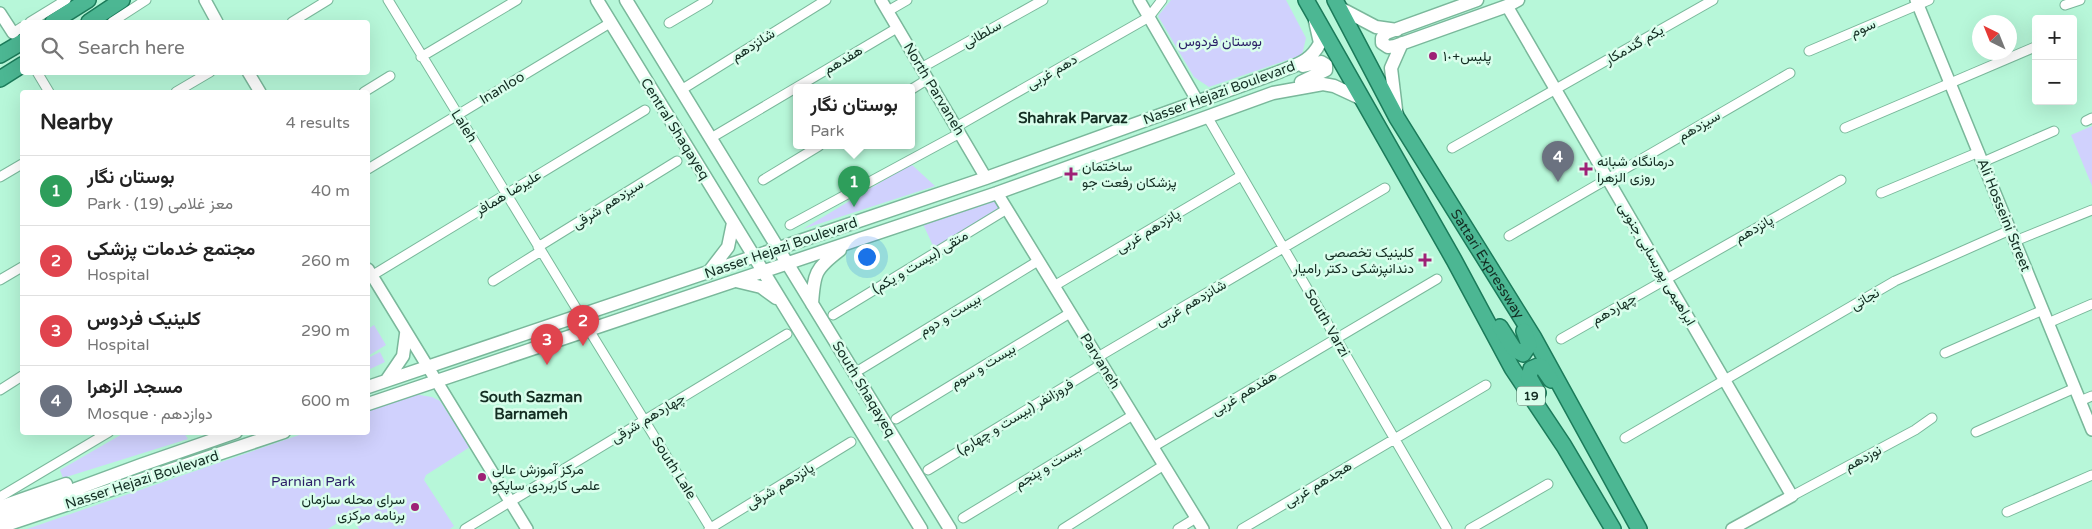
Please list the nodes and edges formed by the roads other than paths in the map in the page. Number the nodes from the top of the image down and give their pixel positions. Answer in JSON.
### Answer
{"nodes":[{"id":1,"x":66,"y":0,"type":"edge"},
{"id":2,"x":88,"y":0,"type":"edge"},
{"id":3,"x":122,"y":0,"type":"edge"},
{"id":4,"x":146,"y":0,"type":"edge"},
{"id":5,"x":204,"y":0,"type":"edge"},
{"id":6,"x":328,"y":0,"type":"edge"},
{"id":7,"x":388,"y":0,"type":"edge"},
{"id":8,"x":517,"y":0,"type":"edge"},
{"id":9,"x":596,"y":0,"type":"edge"},
{"id":10,"x":626,"y":0,"type":"edge"},
{"id":11,"x":708,"y":0,"type":"edge"},
{"id":12,"x":826,"y":0,"type":"edge"},
{"id":13,"x":881,"y":0,"type":"edge"},
{"id":14,"x":907,"y":0,"type":"edge"},
{"id":15,"x":1043,"y":0,"type":"edge"},
{"id":16,"x":1138,"y":0,"type":"edge"},
{"id":17,"x":1162,"y":0,"type":"edge"},
{"id":18,"x":1477,"y":0,"type":"edge"},
{"id":19,"x":1713,"y":0,"type":"edge"},
{"id":20,"x":2080,"y":0,"type":"edge"},
{"id":21,"x":1921,"y":2,"type":"edge"},
{"id":22,"x":1512,"y":3,"type":"edge"},
{"id":23,"x":1338,"y":4,"type":"edge"},
{"id":24,"x":1309,"y":5,"type":"edge"},
{"id":25,"x":2065,"y":5,"type":"dead end"},
{"id":26,"x":888,"y":11,"type":"junction"},
{"id":27,"x":0,"y":13,"type":"edge"},
{"id":28,"x":1149,"y":18,"type":"junction"},
{"id":29,"x":33,"y":20,"type":"edge"},
{"id":30,"x":56,"y":20,"type":"edge"},
{"id":31,"x":91,"y":20,"type":"edge"},
{"id":32,"x":115,"y":20,"type":"edge"},
{"id":33,"x":216,"y":20,"type":"edge"},
{"id":34,"x":295,"y":20,"type":"edge"},
{"id":35,"x":610,"y":23,"type":"junction"},
{"id":36,"x":669,"y":23,"type":"dead end"},
{"id":37,"x":897,"y":28,"type":"junction"},
{"id":38,"x":1397,"y":30,"type":"junction"},
{"id":39,"x":19,"y":34,"type":"edge"},
{"id":40,"x":1402,"y":44,"type":"junction"},
{"id":41,"x":2032,"y":48,"type":"edge"},
{"id":42,"x":1809,"y":51,"type":"dead end"},
{"id":43,"x":0,"y":56,"type":"edge"},
{"id":44,"x":421,"y":57,"type":"junction"},
{"id":45,"x":20,"y":66,"type":"edge"},
{"id":46,"x":921,"y":68,"type":"junction"},
{"id":47,"x":1279,"y":72,"type":"junction"},
{"id":48,"x":1790,"y":74,"type":"dead end"},
{"id":49,"x":39,"y":75,"type":"edge"},
{"id":50,"x":205,"y":75,"type":"edge"},
{"id":51,"x":250,"y":75,"type":"edge"},
{"id":52,"x":390,"y":76,"type":"dead end"},
{"id":53,"x":0,"y":79,"type":"edge"},
{"id":54,"x":928,"y":79,"type":"junction"},
{"id":55,"x":1950,"y":83,"type":"junction"},
{"id":56,"x":802,"y":84,"type":"edge"},
{"id":57,"x":915,"y":87,"type":"edge"},
{"id":58,"x":793,"y":89,"type":"edge"},
{"id":59,"x":1556,"y":89,"type":"junction"},
{"id":60,"x":48,"y":90,"type":"edge"},
{"id":61,"x":179,"y":90,"type":"edge"},
{"id":62,"x":259,"y":90,"type":"edge"},
{"id":63,"x":367,"y":90,"type":"edge"},
{"id":64,"x":681,"y":90,"type":"junction"},
{"id":65,"x":1274,"y":93,"type":"junction"},
{"id":66,"x":1362,"y":99,"type":"junction"},
{"id":67,"x":1198,"y":102,"type":"junction"},
{"id":68,"x":645,"y":110,"type":"dead end"},
{"id":69,"x":457,"y":115,"type":"junction"},
{"id":70,"x":1208,"y":118,"type":"junction"},
{"id":71,"x":1398,"y":118,"type":"junction"},
{"id":72,"x":1845,"y":128,"type":"dead end"},
{"id":73,"x":958,"y":130,"type":"junction"},
{"id":74,"x":2054,"y":132,"type":"dead end"},
{"id":75,"x":710,"y":138,"type":"junction"},
{"id":76,"x":1452,"y":148,"type":"dead end"},
{"id":77,"x":814,"y":149,"type":"edge"},
{"id":78,"x":1981,"y":157,"type":"junction"},
{"id":79,"x":677,"y":162,"type":"dead end"},
{"id":80,"x":20,"y":165,"type":"edge"},
{"id":81,"x":370,"y":168,"type":"edge"},
{"id":82,"x":1241,"y":176,"type":"junction"},
{"id":83,"x":0,"y":177,"type":"edge"},
{"id":84,"x":986,"y":178,"type":"junction"},
{"id":85,"x":1608,"y":179,"type":"junction"},
{"id":86,"x":763,"y":180,"type":"dead end"},
{"id":87,"x":1841,"y":180,"type":"dead end"},
{"id":88,"x":1385,"y":188,"type":"dead end"},
{"id":89,"x":997,"y":193,"type":"junction"},
{"id":90,"x":1881,"y":193,"type":"dead end"},
{"id":91,"x":506,"y":195,"type":"junction"},
{"id":92,"x":1006,"y":209,"type":"junction"},
{"id":93,"x":2092,"y":210,"type":"edge"},
{"id":94,"x":733,"y":223,"type":"junction"},
{"id":95,"x":790,"y":225,"type":"dead end"},
{"id":96,"x":2012,"y":235,"type":"junction"},
{"id":97,"x":1508,"y":236,"type":"dead end"},
{"id":98,"x":848,"y":244,"type":"junction"},
{"id":99,"x":1284,"y":248,"type":"junction"},
{"id":100,"x":539,"y":249,"type":"junction"},
{"id":101,"x":778,"y":249,"type":"junction"},
{"id":102,"x":754,"y":257,"type":"junction"},
{"id":103,"x":1454,"y":260,"type":"junction"},
{"id":104,"x":1038,"y":261,"type":"junction"},
{"id":105,"x":787,"y":263,"type":"junction"},
{"id":106,"x":20,"y":268,"type":"edge"},
{"id":107,"x":762,"y":271,"type":"junction"},
{"id":108,"x":370,"y":273,"type":"edge"},
{"id":109,"x":707,"y":274,"type":"junction"},
{"id":110,"x":370,"y":276,"type":"edge"},
{"id":111,"x":1437,"y":279,"type":"dead end"},
{"id":112,"x":1666,"y":279,"type":"junction"},
{"id":113,"x":0,"y":280,"type":"edge"},
{"id":114,"x":494,"y":281,"type":"dead end"},
{"id":115,"x":734,"y":281,"type":"junction"},
{"id":116,"x":1054,"y":286,"type":"junction"},
{"id":117,"x":1509,"y":301,"type":"junction"},
{"id":118,"x":782,"y":303,"type":"junction"},
{"id":119,"x":812,"y":304,"type":"junction"},
{"id":120,"x":2092,"y":304,"type":"edge"},
{"id":121,"x":2043,"y":310,"type":"junction"},
{"id":122,"x":1070,"y":313,"type":"junction"},
{"id":123,"x":833,"y":315,"type":"dead end"},
{"id":124,"x":581,"y":316,"type":"junction"},
{"id":125,"x":2048,"y":323,"type":"junction"},
{"id":126,"x":589,"y":330,"type":"junction"},
{"id":127,"x":406,"y":334,"type":"junction"},
{"id":128,"x":787,"y":334,"type":"dead end"},
{"id":129,"x":1336,"y":339,"type":"junction"},
{"id":130,"x":1561,"y":339,"type":"dead end"},
{"id":131,"x":1945,"y":353,"type":"dead end"},
{"id":132,"x":1100,"y":361,"type":"junction"},
{"id":133,"x":428,"y":367,"type":"junction"},
{"id":134,"x":861,"y":369,"type":"dead end"},
{"id":135,"x":20,"y":377,"type":"edge"},
{"id":136,"x":1725,"y":380,"type":"junction"},
{"id":137,"x":386,"y":381,"type":"junction"},
{"id":138,"x":436,"y":381,"type":"junction"},
{"id":139,"x":1486,"y":385,"type":"dead end"},
{"id":140,"x":370,"y":386,"type":"edge"},
{"id":141,"x":2075,"y":388,"type":"junction"},
{"id":142,"x":0,"y":390,"type":"edge"},
{"id":143,"x":2092,"y":396,"type":"edge"},
{"id":144,"x":2080,"y":401,"type":"junction"},
{"id":145,"x":370,"y":403,"type":"edge"},
{"id":146,"x":1574,"y":414,"type":"junction"},
{"id":147,"x":1133,"y":415,"type":"junction"},
{"id":148,"x":1932,"y":418,"type":"dead end"},
{"id":149,"x":896,"y":419,"type":"dead end"},
{"id":150,"x":644,"y":420,"type":"junction"},
{"id":151,"x":2092,"y":430,"type":"edge"},
{"id":152,"x":1976,"y":432,"type":"dead end"},
{"id":153,"x":104,"y":435,"type":"edge"},
{"id":154,"x":227,"y":435,"type":"edge"},
{"id":155,"x":275,"y":435,"type":"edge"},
{"id":156,"x":1625,"y":438,"type":"dead end"},
{"id":157,"x":1394,"y":439,"type":"junction"},
{"id":158,"x":851,"y":442,"type":"dead end"},
{"id":159,"x":1564,"y":446,"type":"junction"},
{"id":160,"x":1153,"y":447,"type":"junction"},
{"id":161,"x":141,"y":465,"type":"junction"},
{"id":162,"x":1164,"y":465,"type":"junction"},
{"id":163,"x":928,"y":470,"type":"dead end"},
{"id":164,"x":2092,"y":475,"type":"edge"},
{"id":165,"x":146,"y":479,"type":"junction"},
{"id":166,"x":1548,"y":484,"type":"dead end"},
{"id":167,"x":1792,"y":496,"type":"junction"},
{"id":168,"x":0,"y":499,"type":"edge"},
{"id":169,"x":510,"y":502,"type":"junction"},
{"id":170,"x":2006,"y":512,"type":"dead end"},
{"id":171,"x":0,"y":517,"type":"edge"},
{"id":172,"x":963,"y":518,"type":"dead end"},
{"id":173,"x":1196,"y":518,"type":"junction"},
{"id":174,"x":0,"y":527,"type":"edge"},
{"id":175,"x":18,"y":529,"type":"edge"},
{"id":176,"x":464,"y":529,"type":"edge"},
{"id":177,"x":526,"y":529,"type":"edge"},
{"id":178,"x":710,"y":529,"type":"edge"},
{"id":179,"x":921,"y":529,"type":"edge"},
{"id":180,"x":950,"y":529,"type":"edge"},
{"id":181,"x":1062,"y":529,"type":"edge"},
{"id":182,"x":1178,"y":529,"type":"edge"},
{"id":183,"x":1203,"y":529,"type":"edge"},
{"id":184,"x":1242,"y":529,"type":"edge"},
{"id":185,"x":1447,"y":529,"type":"edge"},
{"id":186,"x":1470,"y":529,"type":"edge"},
{"id":187,"x":1612,"y":529,"type":"edge"},
{"id":188,"x":1639,"y":529,"type":"edge"},
{"id":189,"x":1732,"y":529,"type":"edge"}],
"edges":[{"from":1,"to":29,"type":"street"},
{"from":2,"to":30,"type":"highway"},
{"from":3,"to":31,"type":"highway"},
{"from":4,"to":32,"type":"street"},
{"from":5,"to":33,"type":"street"},
{"from":6,"to":34,"type":"street"},
{"from":7,"to":44,"type":"street","name":"Laleh"},
{"from":8,"to":44,"type":"street"},
{"from":9,"to":35,"type":"main road","name":"Central Shaqayeq"},
{"from":10,"to":64,"type":"main road","name":"Central Shaqayeq"},
{"from":11,"to":36,"type":"street"},
{"from":12,"to":64,"type":"street","name":"شانزدهم"},
{"from":13,"to":26,"type":"street","name":"North Parvaneh"},
{"from":14,"to":26,"type":"street"},
{"from":15,"to":46,"type":"street","name":"سلطانی"},
{"from":16,"to":28,"type":"street"},
{"from":17,"to":28,"type":"street"},
{"from":18,"to":38,"type":"main road"},
{"from":19,"to":59,"type":"street","name":"یکم گندمکار"},
{"from":20,"to":25,"type":"street"},
{"from":21,"to":42,"type":"street","name":"سوم"},
{"from":21,"to":55,"type":"street","name":"Ali Hosseini Street"},
{"from":22,"to":40,"type":"main road"},
{"from":22,"to":59,"type":"street","name":"ابراهیمی پوربسابی جنوبی"},
{"from":23,"to":38,"type":"main road"},
{"from":23,"to":71,"type":"highway","name":"Sattari Expressway","number":"19"},
{"from":24,"to":47,"type":"main road","name":"Nasser Hejazi Boulevard"},
{"from":24,"to":66,"type":"highway","number":"19"},
{"from":26,"to":37,"type":"street","name":"North Parvaneh"},
{"from":27,"to":39,"type":"street"},
{"from":28,"to":67,"type":"street"},
{"from":28,"to":73,"type":"street","name":"دهم غربی"},
{"from":35,"to":69,"type":"street","name":"Inanloo"},
{"from":35,"to":94,"type":"main road","name":"Central Shaqayeq"},
{"from":37,"to":46,"type":"street","name":"North Parvaneh"},
{"from":37,"to":56,"type":"street","name":"هفدهم"},
{"from":38,"to":40,"type":"main road"},
{"from":39,"to":43,"type":"highway"},
{"from":40,"to":71,"type":"main road"},
{"from":41,"to":55,"type":"street"},
{"from":44,"to":69,"type":"street","name":"Laleh"},
{"from":45,"to":53,"type":"highway"},
{"from":46,"to":54,"type":"street","name":"North Parvaneh"},
{"from":47,"to":65,"type":"main road"},
{"from":47,"to":67,"type":"main road","name":"Nasser Hejazi Boulevard"},
{"from":48,"to":85,"type":"street","name":"سیزدهم"},
{"from":49,"to":60,"type":"street"},
{"from":50,"to":61,"type":"street"},
{"from":51,"to":62,"type":"street"},
{"from":52,"to":63,"type":"street"},
{"from":54,"to":57,"type":"street"},
{"from":54,"to":73,"type":"street","name":"North Parvaneh"},
{"from":55,"to":72,"type":"street"},
{"from":55,"to":78,"type":"street","name":"Ali Hosseini Street"},
{"from":58,"to":75,"type":"street","name":"هفدهم"},
{"from":59,"to":76,"type":"street","name":"یکم گندمکار"},
{"from":59,"to":85,"type":"street","name":"ابراهیمی پوربسابی جنوبی"},
{"from":64,"to":75,"type":"main road","name":"Central Shaqayeq"},
{"from":65,"to":66,"type":"main road","name":"Nasser Hejazi Boulevard"},
{"from":65,"to":70,"type":"main road","name":"Nasser Hejazi Boulevard"},
{"from":66,"to":103,"type":"highway","name":"Sattari Expressway","number":"19"},
{"from":67,"to":84,"type":"main road","name":"Nasser Hejazi Boulevard"},
{"from":68,"to":91,"type":"street","name":"علیرضا همافر"},
{"from":69,"to":81,"type":"street","name":"Inanloo"},
{"from":69,"to":91,"type":"street","name":"Laleh"},
{"from":70,"to":82,"type":"street","name":"South Varzi"},
{"from":70,"to":89,"type":"main road","name":"Nasser Hejazi Boulevard"},
{"from":71,"to":117,"type":"highway","name":"Sattari Expressway","number":"19"},
{"from":73,"to":84,"type":"street","name":"North Parvaneh"},
{"from":73,"to":95,"type":"street","name":"دهم غربی"},
{"from":74,"to":78,"type":"street"},
{"from":75,"to":101,"type":"main road","name":"Central Shaqayeq"},
{"from":77,"to":86,"type":"street"},
{"from":78,"to":90,"type":"street"},
{"from":78,"to":96,"type":"street","name":"Ali Hosseini Street"},
{"from":79,"to":100,"type":"street","name":"سیزدهم شرقی"},
{"from":80,"to":83,"type":"street"},
{"from":82,"to":99,"type":"street","name":"South Varzi"},
{"from":82,"to":116,"type":"street","name":"پانزدهم غربی"},
{"from":84,"to":101,"type":"main road","name":"Nasser Hejazi Boulevard"},
{"from":85,"to":97,"type":"street","name":"سیزدهم"},
{"from":85,"to":112,"type":"street","name":"ابراهیمی پوربسابی جنوبی"},
{"from":87,"to":112,"type":"street","name":"پانزدهم"},
{"from":88,"to":99,"type":"street","name":"شانزدهم غربی"},
{"from":89,"to":92,"type":"street","name":"Parvaneh"},
{"from":89,"to":98,"type":"main road","name":"Nasser Hejazi Boulevard"},
{"from":91,"to":100,"type":"street","name":"Laleh"},
{"from":91,"to":108,"type":"street","name":"علیرضا همافر"},
{"from":92,"to":104,"type":"street","name":"Parvaneh"},
{"from":92,"to":123,"type":"street","name":"متقی (بیست و یکم)"},
{"from":93,"to":96,"type":"street","name":"نجاتی"},
{"from":94,"to":102,"type":"main road","name":"Central Shaqayeq"},
{"from":94,"to":109,"type":"main road"},
{"from":96,"to":121,"type":"street","name":"Ali Hosseini Street"},
{"from":96,"to":136,"type":"street","name":"نجاتی"},
{"from":98,"to":105,"type":"main road","name":"Nasser Hejazi Boulevard"},
{"from":98,"to":119,"type":"main road"},
{"from":99,"to":129,"type":"street","name":"South Varzi"},
{"from":99,"to":132,"type":"street","name":"شانزدهم غربی"},
{"from":100,"to":114,"type":"street","name":"سیزدهم شرقی"},
{"from":100,"to":124,"type":"street","name":"Laleh"},
{"from":101,"to":102,"type":"main road","name":"Nasser Hejazi Boulevard"},
{"from":101,"to":105,"type":"main road","name":"South Shaqayeq"},
{"from":102,"to":107,"type":"main road","name":"South Shaqayeq"},
{"from":102,"to":109,"type":"main road","name":"Nasser Hejazi Boulevard"},
{"from":103,"to":117,"type":"highway"},
{"from":103,"to":159,"type":"highway","name":"Sattari Expressway","number":"19"},
{"from":104,"to":116,"type":"street","name":"Parvaneh"},
{"from":104,"to":134,"type":"street","name":"بیست و دوم"},
{"from":105,"to":107,"type":"main road","name":"Nasser Hejazi Boulevard"},
{"from":105,"to":119,"type":"main road","name":"South Shaqayeq"},
{"from":106,"to":113,"type":"street"},
{"from":107,"to":115,"type":"main road","name":"Nasser Hejazi Boulevard"},
{"from":107,"to":118,"type":"main road","name":"South Shaqayeq"},
{"from":109,"to":124,"type":"main road","name":"Nasser Hejazi Boulevard"},
{"from":110,"to":127,"type":"street"},
{"from":111,"to":129,"type":"street","name":"هفدهم غربی"},
{"from":112,"to":130,"type":"street","name":"چهاردهم"},
{"from":112,"to":136,"type":"street","name":"ابراهیمی پوربسابی جنوبی"},
{"from":115,"to":118,"type":"main road"},
{"from":115,"to":126,"type":"main road","name":"Nasser Hejazi Boulevard"},
{"from":116,"to":122,"type":"street","name":"Parvaneh"},
{"from":117,"to":146,"type":"highway","name":"Sattari Expressway","number":"19"},
{"from":118,"to":179,"type":"main road","name":"South Shaqayeq"},
{"from":119,"to":180,"type":"main road","name":"South Shaqayeq"},
{"from":120,"to":125,"type":"street"},
{"from":121,"to":125,"type":"street","name":"Ali Hosseini Street"},
{"from":121,"to":131,"type":"street"},
{"from":122,"to":132,"type":"street","name":"Parvaneh"},
{"from":122,"to":149,"type":"street","name":"بیست و سوم"},
{"from":124,"to":133,"type":"main road","name":"Nasser Hejazi Boulevard"},
{"from":125,"to":141,"type":"street","name":"Ali Hosseini Street"},
{"from":126,"to":138,"type":"main road","name":"Nasser Hejazi Boulevard"},
{"from":126,"to":150,"type":"street","name":"South Lale"},
{"from":127,"to":133,"type":"street"},
{"from":127,"to":137,"type":"main road"},
{"from":128,"to":150,"type":"street","name":"چهاردهم شرقی"},
{"from":129,"to":157,"type":"street","name":"South Varzi"},
{"from":129,"to":160,"type":"street","name":"هفدهم غربی"},
{"from":132,"to":147,"type":"street","name":"Parvaneh"},
{"from":132,"to":163,"type":"street","name":"فروزانفر (بیست و چهارم)"},
{"from":133,"to":137,"type":"main road","name":"Nasser Hejazi Boulevard"},
{"from":133,"to":138,"type":"street"},
{"from":135,"to":142,"type":"street"},
{"from":136,"to":156,"type":"street"},
{"from":136,"to":167,"type":"street","name":"ابراهیمی پوربسابی جنوبی"},
{"from":137,"to":140,"type":"main road","name":"Nasser Hejazi Boulevard"},
{"from":138,"to":145,"type":"main road","name":"Nasser Hejazi Boulevard"},
{"from":138,"to":169,"type":"street"},
{"from":139,"to":157,"type":"street","name":"هجدهم غربی"},
{"from":141,"to":144,"type":"street","name":"Ali Hosseini Street"},
{"from":141,"to":152,"type":"street"},
{"from":143,"to":144,"type":"street"},
{"from":144,"to":151,"type":"street","name":"Ali Hosseini Street"},
{"from":146,"to":159,"type":"highway"},
{"from":146,"to":188,"type":"highway","name":"Sattari Expressway","number":"19"},
{"from":147,"to":160,"type":"street","name":"Parvaneh"},
{"from":147,"to":172,"type":"street","name":"بیست و پنجم"},
{"from":148,"to":167,"type":"street","name":"نوزدهم"},
{"from":150,"to":169,"type":"street","name":"چهاردهم شرقی"},
{"from":150,"to":178,"type":"street","name":"South Lale"},
{"from":153,"to":168,"type":"street"},
{"from":154,"to":161,"type":"main road","name":"Nasser Hejazi Boulevard"},
{"from":155,"to":165,"type":"main road","name":"Nasser Hejazi Boulevard"},
{"from":157,"to":184,"type":"street","name":"هجدهم غربی"},
{"from":157,"to":185,"type":"street","name":"South Varzi"},
{"from":158,"to":178,"type":"street","name":"پانزدهم شرقی"},
{"from":159,"to":187,"type":"highway","name":"Sattari Expressway","number":"19"},
{"from":160,"to":162,"type":"street","name":"Parvaneh"},
{"from":161,"to":168,"type":"main road"},
{"from":161,"to":171,"type":"main road","name":"Nasser Hejazi Boulevard"},
{"from":162,"to":173,"type":"street","name":"Parvaneh"},
{"from":162,"to":181,"type":"street"},
{"from":164,"to":170,"type":"street"},
{"from":165,"to":174,"type":"main road","name":"Nasser Hejazi Boulevard"},
{"from":165,"to":175,"type":"main road"},
{"from":166,"to":186,"type":"street"},
{"from":167,"to":189,"type":"street"},
{"from":169,"to":176,"type":"street","name":"چهاردهم شرقی"},
{"from":169,"to":177,"type":"street"},
{"from":173,"to":182,"type":"street"},
{"from":173,"to":183,"type":"street","name":"Parvaneh"}]}
